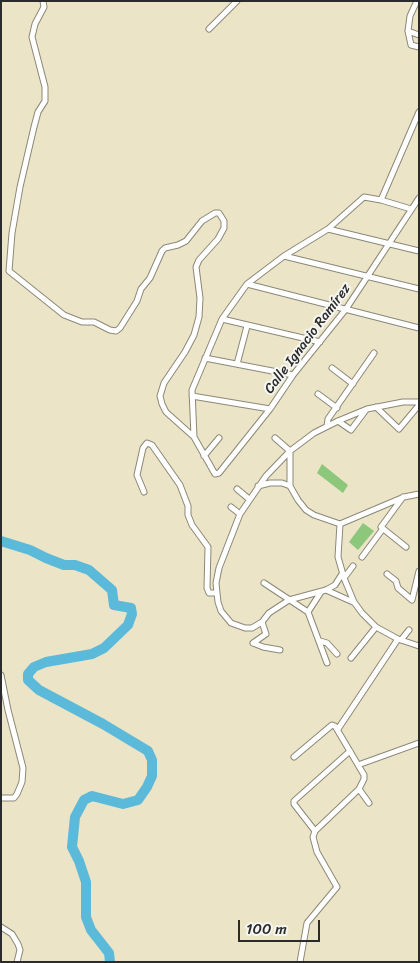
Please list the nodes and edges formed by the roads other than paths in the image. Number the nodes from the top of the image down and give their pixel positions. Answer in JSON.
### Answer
{"nodes":[{"id":1,"x":43,"y":1,"type":"edge"},
{"id":2,"x":237,"y":1,"type":"edge"},
{"id":3,"x":417,"y":1,"type":"edge"},
{"id":4,"x":209,"y":29,"type":"dead end"},
{"id":5,"x":408,"y":31,"type":"junction"},
{"id":6,"x":419,"y":35,"type":"edge"},
{"id":7,"x":419,"y":47,"type":"edge"},
{"id":8,"x":419,"y":112,"type":"edge"},
{"id":9,"x":419,"y":198,"type":"edge"},
{"id":10,"x":381,"y":200,"type":"junction"},
{"id":11,"x":411,"y":209,"type":"junction"},
{"id":12,"x":328,"y":228,"type":"junction"},
{"id":13,"x":388,"y":242,"type":"junction"},
{"id":14,"x":419,"y":251,"type":"edge"},
{"id":15,"x":284,"y":256,"type":"junction"},
{"id":16,"x":368,"y":276,"type":"junction"},
{"id":17,"x":247,"y":284,"type":"junction"},
{"id":18,"x":419,"y":289,"type":"edge"},
{"id":19,"x":346,"y":309,"type":"junction"},
{"id":20,"x":222,"y":319,"type":"junction"},
{"id":21,"x":247,"y":326,"type":"junction"},
{"id":22,"x":419,"y":328,"type":"edge"},
{"id":23,"x":320,"y":342,"type":"junction"},
{"id":24,"x":374,"y":353,"type":"dead end"},
{"id":25,"x":205,"y":358,"type":"junction"},
{"id":26,"x":237,"y":364,"type":"junction"},
{"id":27,"x":332,"y":368,"type":"dead end"},
{"id":28,"x":293,"y":375,"type":"junction"},
{"id":29,"x":353,"y":384,"type":"junction"},
{"id":30,"x":318,"y":394,"type":"dead end"},
{"id":31,"x":192,"y":396,"type":"junction"},
{"id":32,"x":419,"y":403,"type":"edge"},
{"id":33,"x":376,"y":407,"type":"junction"},
{"id":34,"x":337,"y":408,"type":"junction"},
{"id":35,"x":270,"y":409,"type":"junction"},
{"id":36,"x":367,"y":409,"type":"junction"},
{"id":37,"x":338,"y":421,"type":"junction"},
{"id":38,"x":327,"y":426,"type":"junction"},
{"id":39,"x":194,"y":437,"type":"junction"},
{"id":40,"x":218,"y":438,"type":"dead end"},
{"id":41,"x":276,"y":438,"type":"dead end"},
{"id":42,"x":290,"y":451,"type":"junction"},
{"id":43,"x":204,"y":456,"type":"junction"},
{"id":44,"x":258,"y":486,"type":"junction"},
{"id":45,"x":290,"y":486,"type":"junction"},
{"id":46,"x":237,"y":488,"type":"dead end"},
{"id":47,"x":144,"y":492,"type":"dead end"},
{"id":48,"x":419,"y":494,"type":"edge"},
{"id":49,"x":404,"y":497,"type":"junction"},
{"id":50,"x":249,"y":499,"type":"junction"},
{"id":51,"x":231,"y":507,"type":"dead end"},
{"id":52,"x":240,"y":514,"type":"junction"},
{"id":53,"x":340,"y":524,"type":"junction"},
{"id":54,"x":382,"y":530,"type":"junction"},
{"id":55,"x":406,"y":547,"type":"dead end"},
{"id":56,"x":362,"y":557,"type":"dead end"},
{"id":57,"x":353,"y":566,"type":"dead end"},
{"id":58,"x":419,"y":570,"type":"edge"},
{"id":59,"x":343,"y":576,"type":"junction"},
{"id":60,"x":390,"y":576,"type":"dead end"},
{"id":61,"x":264,"y":583,"type":"dead end"},
{"id":62,"x":324,"y":591,"type":"junction"},
{"id":63,"x":216,"y":593,"type":"junction"},
{"id":64,"x":289,"y":600,"type":"junction"},
{"id":65,"x":354,"y":602,"type":"junction"},
{"id":66,"x":308,"y":612,"type":"junction"},
{"id":67,"x":262,"y":622,"type":"junction"},
{"id":68,"x":376,"y":627,"type":"junction"},
{"id":69,"x":410,"y":630,"type":"dead end"},
{"id":70,"x":399,"y":640,"type":"junction"},
{"id":71,"x":320,"y":641,"type":"junction"},
{"id":72,"x":419,"y":646,"type":"edge"},
{"id":73,"x":280,"y":650,"type":"dead end"},
{"id":74,"x":337,"y":654,"type":"dead end"},
{"id":75,"x":352,"y":658,"type":"dead end"},
{"id":76,"x":327,"y":662,"type":"dead end"},
{"id":77,"x":1,"y":675,"type":"edge"},
{"id":78,"x":338,"y":729,"type":"junction"},
{"id":79,"x":419,"y":743,"type":"edge"},
{"id":80,"x":350,"y":751,"type":"junction"},
{"id":81,"x":294,"y":757,"type":"dead end"},
{"id":82,"x":358,"y":765,"type":"junction"},
{"id":83,"x":359,"y":789,"type":"junction"},
{"id":84,"x":1,"y":798,"type":"edge"},
{"id":85,"x":370,"y":803,"type":"dead end"},
{"id":86,"x":315,"y":831,"type":"junction"},
{"id":87,"x":1,"y":928,"type":"edge"},
{"id":88,"x":17,"y":962,"type":"edge"},
{"id":89,"x":300,"y":962,"type":"edge"}],
"edges":[{"from":1,"to":39,"type":"street"},
{"from":2,"to":4,"type":"street"},
{"from":3,"to":5,"type":"street"},
{"from":5,"to":6,"type":"street"},
{"from":5,"to":7,"type":"street"},
{"from":8,"to":10,"type":"street"},
{"from":9,"to":11,"type":"street","name":"Calle Ignacio Ramírez"},
{"from":10,"to":11,"type":"street"},
{"from":10,"to":12,"type":"street"},
{"from":11,"to":13,"type":"street","name":"Calle Ignacio Ramírez"},
{"from":12,"to":13,"type":"street"},
{"from":12,"to":15,"type":"street"},
{"from":13,"to":14,"type":"street"},
{"from":13,"to":16,"type":"street","name":"Calle Ignacio Ramírez"},
{"from":15,"to":16,"type":"street"},
{"from":15,"to":17,"type":"street"},
{"from":16,"to":18,"type":"street"},
{"from":16,"to":19,"type":"street","name":"Calle Ignacio Ramírez"},
{"from":17,"to":19,"type":"street"},
{"from":17,"to":20,"type":"street"},
{"from":19,"to":22,"type":"street"},
{"from":19,"to":23,"type":"street","name":"Calle Ignacio Ramírez"},
{"from":20,"to":21,"type":"street"},
{"from":20,"to":25,"type":"street"},
{"from":21,"to":23,"type":"street"},
{"from":21,"to":26,"type":"street"},
{"from":23,"to":28,"type":"street","name":"Calle Ignacio Ramírez"},
{"from":24,"to":29,"type":"street"},
{"from":25,"to":26,"type":"street"},
{"from":25,"to":31,"type":"street"},
{"from":26,"to":28,"type":"street"},
{"from":27,"to":29,"type":"street"},
{"from":28,"to":35,"type":"street","name":"Calle Ignacio Ramírez"},
{"from":29,"to":34,"type":"street"},
{"from":30,"to":34,"type":"street"},
{"from":31,"to":35,"type":"street"},
{"from":31,"to":39,"type":"street"},
{"from":32,"to":33,"type":"street"},
{"from":32,"to":33,"type":"street"},
{"from":33,"to":36,"type":"street"},
{"from":34,"to":38,"type":"street"},
{"from":35,"to":43,"type":"street","name":"Calle Ignacio Ramírez"},
{"from":36,"to":37,"type":"street"},
{"from":36,"to":37,"type":"street"},
{"from":37,"to":38,"type":"street"},
{"from":38,"to":42,"type":"street"},
{"from":39,"to":43,"type":"street"},
{"from":40,"to":43,"type":"street"},
{"from":41,"to":42,"type":"street"},
{"from":42,"to":44,"type":"street"},
{"from":42,"to":45,"type":"street"},
{"from":44,"to":45,"type":"street"},
{"from":44,"to":50,"type":"street"},
{"from":45,"to":53,"type":"street"},
{"from":46,"to":50,"type":"street"},
{"from":47,"to":63,"type":"street"},
{"from":48,"to":49,"type":"street"},
{"from":49,"to":53,"type":"street"},
{"from":49,"to":54,"type":"street"},
{"from":50,"to":52,"type":"street"},
{"from":51,"to":52,"type":"street"},
{"from":52,"to":63,"type":"street"},
{"from":53,"to":59,"type":"street"},
{"from":54,"to":55,"type":"street"},
{"from":54,"to":56,"type":"street"},
{"from":57,"to":59,"type":"street"},
{"from":58,"to":60,"type":"street"},
{"from":59,"to":62,"type":"street"},
{"from":59,"to":65,"type":"street"},
{"from":61,"to":64,"type":"street"},
{"from":62,"to":64,"type":"street"},
{"from":62,"to":65,"type":"street"},
{"from":62,"to":66,"type":"street"},
{"from":63,"to":67,"type":"street"},
{"from":64,"to":66,"type":"street"},
{"from":64,"to":67,"type":"street"},
{"from":65,"to":68,"type":"street"},
{"from":66,"to":71,"type":"street"},
{"from":67,"to":73,"type":"street"},
{"from":68,"to":70,"type":"street"},
{"from":68,"to":75,"type":"street"},
{"from":69,"to":70,"type":"street"},
{"from":70,"to":72,"type":"street"},
{"from":70,"to":78,"type":"street"},
{"from":71,"to":74,"type":"street"},
{"from":71,"to":76,"type":"street"},
{"from":77,"to":84,"type":"street"},
{"from":78,"to":80,"type":"street"},
{"from":78,"to":81,"type":"street"},
{"from":79,"to":82,"type":"street"},
{"from":80,"to":82,"type":"street"},
{"from":80,"to":86,"type":"street"},
{"from":82,"to":83,"type":"street"},
{"from":83,"to":85,"type":"street"},
{"from":83,"to":86,"type":"street"},
{"from":86,"to":89,"type":"street"},
{"from":87,"to":88,"type":"street"}]}
